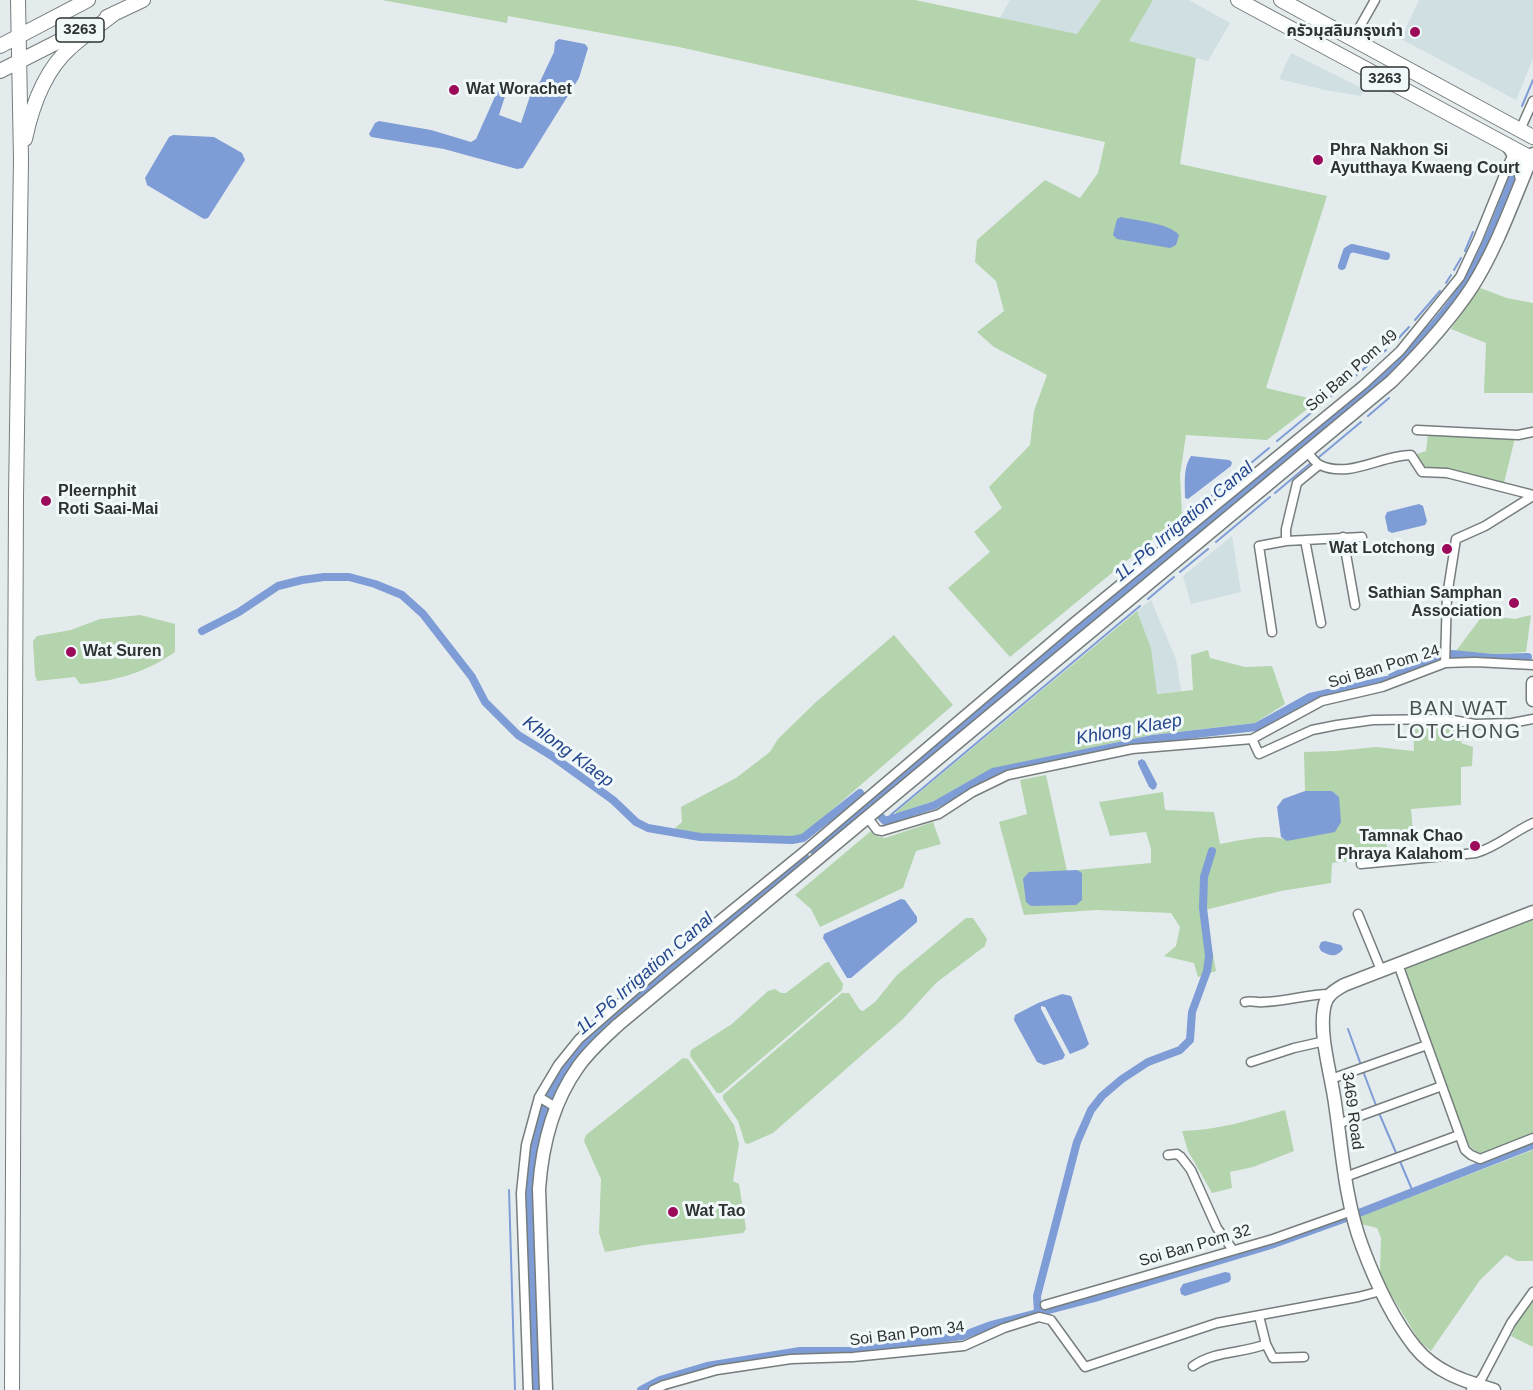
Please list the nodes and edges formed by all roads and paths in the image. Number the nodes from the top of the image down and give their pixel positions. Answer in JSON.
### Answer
{"nodes":[{"id":1,"x":18,"y":0,"type":"edge"},
{"id":2,"x":88,"y":0,"type":"edge"},
{"id":3,"x":143,"y":0,"type":"edge"},
{"id":4,"x":1238,"y":0,"type":"edge"},
{"id":5,"x":1281,"y":0,"type":"edge"},
{"id":6,"x":1375,"y":0,"type":"edge"},
{"id":7,"x":115,"y":13,"type":"junction"},
{"id":8,"x":18,"y":38,"type":"junction"},
{"id":9,"x":1353,"y":39,"type":"junction"},
{"id":10,"x":0,"y":46,"type":"edge"},
{"id":11,"x":18,"y":63,"type":"junction"},
{"id":12,"x":0,"y":71,"type":"edge"},
{"id":13,"x":1533,"y":101,"type":"edge"},
{"id":14,"x":1527,"y":134,"type":"edge"},
{"id":15,"x":1510,"y":150,"type":"junction"},
{"id":16,"x":1532,"y":157,"type":"edge"},
{"id":17,"x":21,"y":159,"type":"junction"},
{"id":18,"x":1527,"y":179,"type":"edge"},
{"id":19,"x":1466,"y":281,"type":"junction"},
{"id":20,"x":1453,"y":298,"type":"junction"},
{"id":21,"x":1417,"y":430,"type":"dead end"},
{"id":22,"x":1533,"y":432,"type":"edge"},
{"id":23,"x":1295,"y":452,"type":"junction"},
{"id":24,"x":1319,"y":465,"type":"junction"},
{"id":25,"x":1533,"y":495,"type":"edge"},
{"id":26,"x":1343,"y":537,"type":"junction"},
{"id":27,"x":1362,"y":537,"type":"dead end"},
{"id":28,"x":1305,"y":540,"type":"junction"},
{"id":29,"x":1286,"y":541,"type":"junction"},
{"id":30,"x":1355,"y":605,"type":"dead end"},
{"id":31,"x":1321,"y":623,"type":"dead end"},
{"id":32,"x":1080,"y":629,"type":"junction"},
{"id":33,"x":1272,"y":633,"type":"dead end"},
{"id":34,"x":1445,"y":658,"type":"junction"},
{"id":35,"x":1533,"y":665,"type":"edge"},
{"id":36,"x":1533,"y":683,"type":"edge"},
{"id":37,"x":1533,"y":700,"type":"edge"},
{"id":38,"x":1533,"y":720,"type":"edge"},
{"id":39,"x":1252,"y":739,"type":"junction"},
{"id":40,"x":868,"y":818,"type":"junction"},
{"id":41,"x":1533,"y":823,"type":"edge"},
{"id":42,"x":804,"y":851,"type":"junction"},
{"id":43,"x":818,"y":859,"type":"junction"},
{"id":44,"x":1361,"y":864,"type":"dead end"},
{"id":45,"x":1533,"y":912,"type":"edge"},
{"id":46,"x":1358,"y":914,"type":"dead end"},
{"id":47,"x":732,"y":919,"type":"junction"},
{"id":48,"x":1398,"y":964,"type":"junction"},
{"id":49,"x":1382,"y":970,"type":"junction"},
{"id":50,"x":1329,"y":994,"type":"junction"},
{"id":51,"x":1245,"y":1002,"type":"dead end"},
{"id":52,"x":1325,"y":1041,"type":"junction"},
{"id":53,"x":1427,"y":1045,"type":"junction"},
{"id":54,"x":1251,"y":1062,"type":"dead end"},
{"id":55,"x":1331,"y":1079,"type":"junction"},
{"id":56,"x":1442,"y":1086,"type":"junction"},
{"id":57,"x":548,"y":1102,"type":"junction"},
{"id":58,"x":1338,"y":1124,"type":"junction"},
{"id":59,"x":1459,"y":1135,"type":"junction"},
{"id":60,"x":1533,"y":1138,"type":"edge"},
{"id":61,"x":1168,"y":1155,"type":"dead end"},
{"id":62,"x":1345,"y":1177,"type":"junction"},
{"id":63,"x":1352,"y":1211,"type":"junction"},
{"id":64,"x":1233,"y":1250,"type":"junction"},
{"id":65,"x":1381,"y":1291,"type":"junction"},
{"id":66,"x":1533,"y":1292,"type":"edge"},
{"id":67,"x":1045,"y":1305,"type":"dead end"},
{"id":68,"x":1259,"y":1316,"type":"junction"},
{"id":69,"x":1266,"y":1344,"type":"junction"},
{"id":70,"x":1304,"y":1358,"type":"dead end"},
{"id":71,"x":1193,"y":1366,"type":"dead end"},
{"id":72,"x":1473,"y":1387,"type":"edge"},
{"id":73,"x":12,"y":1390,"type":"edge"},
{"id":74,"x":528,"y":1390,"type":"edge"},
{"id":75,"x":546,"y":1390,"type":"edge"},
{"id":76,"x":653,"y":1390,"type":"edge"},
{"id":77,"x":1494,"y":1390,"type":"edge"}],
"edges":[{"from":1,"to":8,"type":"main road"},
{"from":2,"to":8,"type":"main road","number":"3263"},
{"from":3,"to":7,"type":"main road","number":"3263"},
{"from":4,"to":15,"type":"main road","number":"3263"},
{"from":5,"to":9,"type":"main road","number":"3263"},
{"from":6,"to":9,"type":"street"},
{"from":7,"to":11,"type":"main road","number":"3263"},
{"from":7,"to":17,"type":"main road"},
{"from":8,"to":10,"type":"main road","number":"3263"},
{"from":8,"to":11,"type":"main road"},
{"from":9,"to":14,"type":"main road","number":"3263"},
{"from":11,"to":12,"type":"main road","number":"3263"},
{"from":11,"to":17,"type":"main road"},
{"from":13,"to":14,"type":"street"},
{"from":15,"to":16,"type":"main road","number":"3263"},
{"from":15,"to":18,"type":"main road"},
{"from":15,"to":19,"type":"street"},
{"from":16,"to":18,"type":"main road"},
{"from":17,"to":73,"type":"main road"},
{"from":18,"to":19,"type":"main road"},
{"from":19,"to":20,"type":"main road"},
{"from":20,"to":23,"type":"street","name":"Soi Ban Pom 49"},
{"from":20,"to":23,"type":"main road"},
{"from":21,"to":22,"type":"street"},
{"from":23,"to":24,"type":"street"},
{"from":23,"to":32,"type":"main road"},
{"from":24,"to":25,"type":"street"},
{"from":24,"to":29,"type":"street"},
{"from":25,"to":34,"type":"street"},
{"from":26,"to":27,"type":"street"},
{"from":26,"to":28,"type":"street"},
{"from":26,"to":30,"type":"street"},
{"from":28,"to":29,"type":"street"},
{"from":28,"to":31,"type":"street"},
{"from":29,"to":33,"type":"street"},
{"from":32,"to":40,"type":"main road"},
{"from":32,"to":42,"type":"street"},
{"from":34,"to":35,"type":"street","name":"Soi Ban Pom 24"},
{"from":34,"to":39,"type":"street","name":"Soi Ban Pom 24"},
{"from":36,"to":37,"type":"main road"},
{"from":38,"to":39,"type":"street"},
{"from":39,"to":40,"type":"street"},
{"from":40,"to":43,"type":"main road"},
{"from":41,"to":44,"type":"street"},
{"from":42,"to":43,"type":"street"},
{"from":42,"to":47,"type":"street"},
{"from":43,"to":47,"type":"main road"},
{"from":45,"to":48,"type":"main road"},
{"from":46,"to":49,"type":"street"},
{"from":47,"to":57,"type":"main road"},
{"from":47,"to":57,"type":"street"},
{"from":48,"to":49,"type":"main road"},
{"from":48,"to":53,"type":"street"},
{"from":49,"to":50,"type":"main road"},
{"from":50,"to":51,"type":"street"},
{"from":50,"to":52,"type":"main road","name":"3469 Road"},
{"from":52,"to":54,"type":"street"},
{"from":52,"to":55,"type":"main road","name":"3469 Road"},
{"from":53,"to":55,"type":"street"},
{"from":53,"to":56,"type":"street"},
{"from":55,"to":58,"type":"main road","name":"3469 Road"},
{"from":56,"to":58,"type":"street"},
{"from":56,"to":59,"type":"street"},
{"from":57,"to":74,"type":"street"},
{"from":57,"to":75,"type":"main road"},
{"from":58,"to":62,"type":"main road","name":"3469 Road"},
{"from":59,"to":60,"type":"street"},
{"from":59,"to":62,"type":"street"},
{"from":61,"to":64,"type":"street"},
{"from":62,"to":63,"type":"main road","name":"3469 Road"},
{"from":63,"to":64,"type":"street","name":"Soi Ban Pom 32"},
{"from":63,"to":65,"type":"main road","name":"3469 Road"},
{"from":64,"to":67,"type":"street","name":"Soi Ban Pom 32"},
{"from":65,"to":68,"type":"street","name":"Soi Ban Pom 34"},
{"from":65,"to":72,"type":"main road","name":"3469 Road"},
{"from":66,"to":72,"type":"street"},
{"from":68,"to":69,"type":"street"},
{"from":68,"to":76,"type":"street","name":"Soi Ban Pom 34"},
{"from":69,"to":70,"type":"street"},
{"from":69,"to":71,"type":"street"},
{"from":72,"to":77,"type":"main road","name":"3469 Road"}]}
